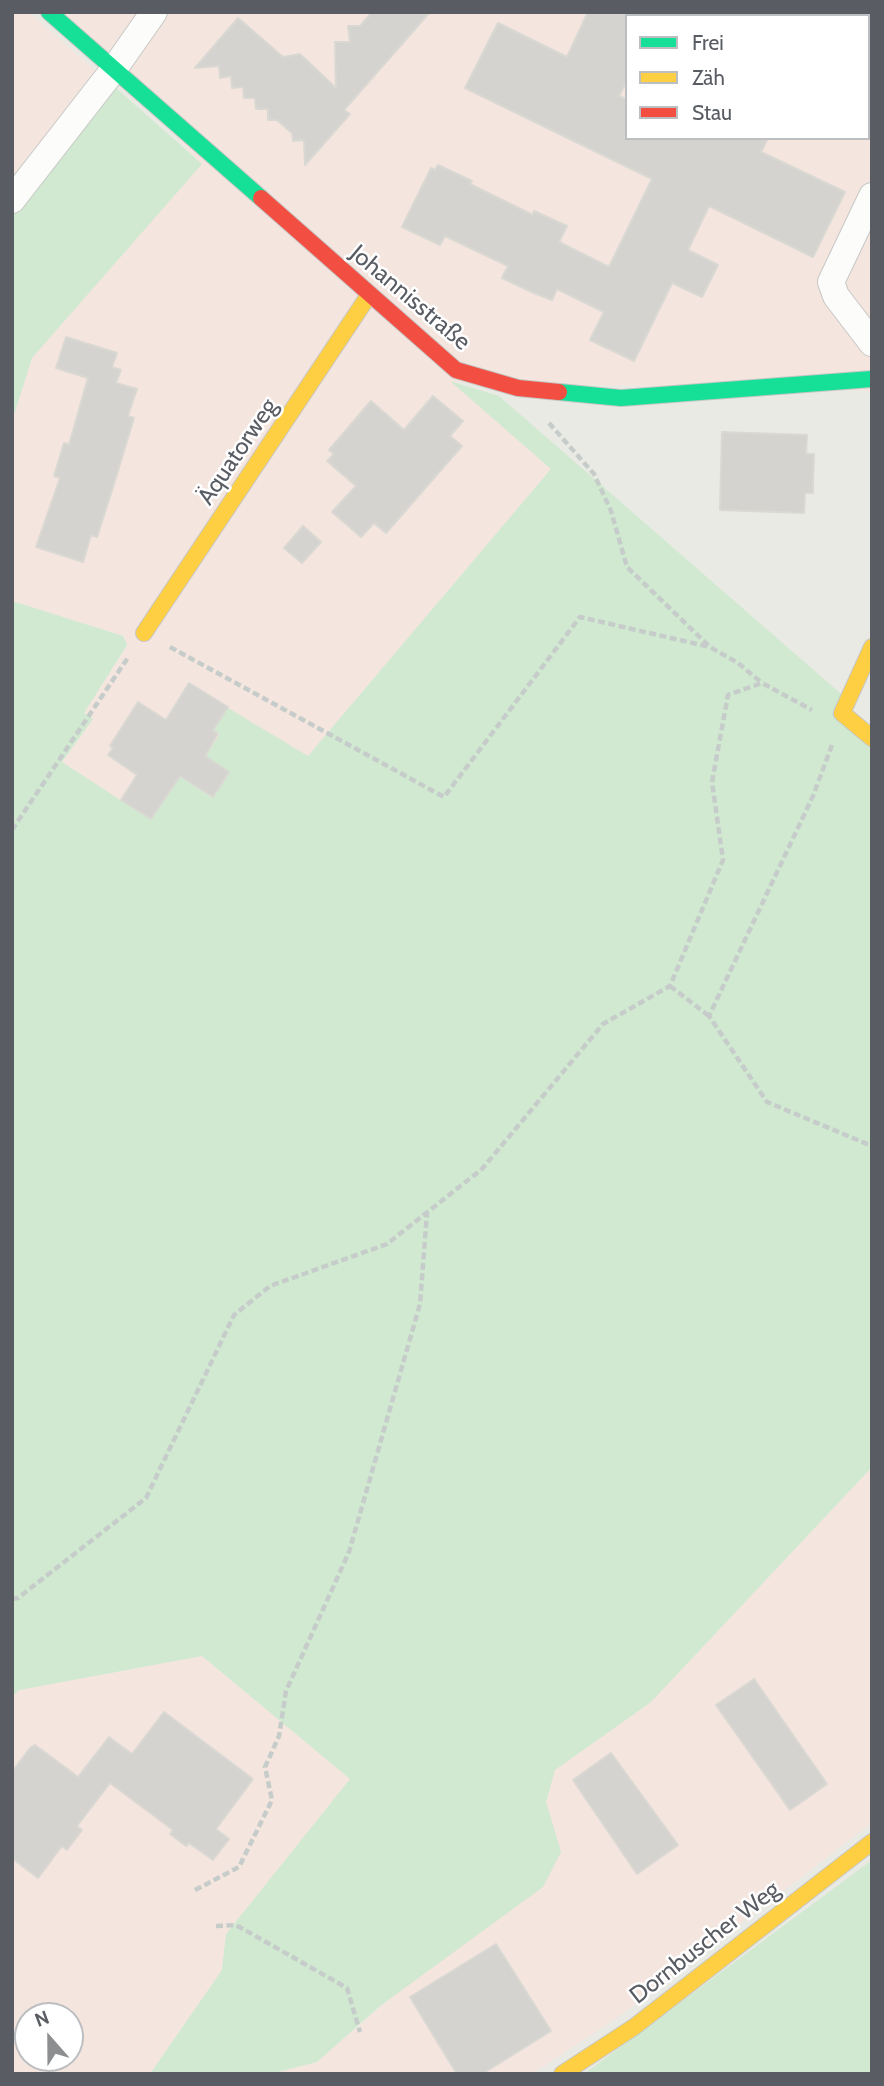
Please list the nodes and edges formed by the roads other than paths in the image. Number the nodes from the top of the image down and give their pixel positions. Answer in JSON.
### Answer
{"nodes":[{"id":1,"x":49,"y":12,"type":"edge"},
{"id":2,"x":155,"y":12,"type":"edge"},
{"id":3,"x":114,"y":69,"type":"junction"},
{"id":4,"x":872,"y":196,"type":"edge"},
{"id":5,"x":12,"y":200,"type":"edge"},
{"id":6,"x":369,"y":295,"type":"junction"},
{"id":7,"x":872,"y":344,"type":"edge"},
{"id":8,"x":872,"y":379,"type":"edge"},
{"id":9,"x":144,"y":633,"type":"road end"},
{"id":10,"x":872,"y":647,"type":"edge"},
{"id":11,"x":872,"y":738,"type":"edge"},
{"id":12,"x":872,"y":1842,"type":"edge"},
{"id":13,"x":562,"y":2074,"type":"edge"}],
"edges":[{"from":1,"to":3,"type":"street","name":"Johannisstraße"},
{"from":2,"to":3,"type":"street"},
{"from":3,"to":5,"type":"street"},
{"from":3,"to":6,"type":"street","name":"Johannisstraße"},
{"from":4,"to":7,"type":"street"},
{"from":6,"to":8,"type":"street","name":"Johannisstraße"},
{"from":6,"to":9,"type":"street","name":"Äquatorweg"},
{"from":10,"to":11,"type":"street"},
{"from":12,"to":13,"type":"street","name":"Dornbuscher Weg"}]}
